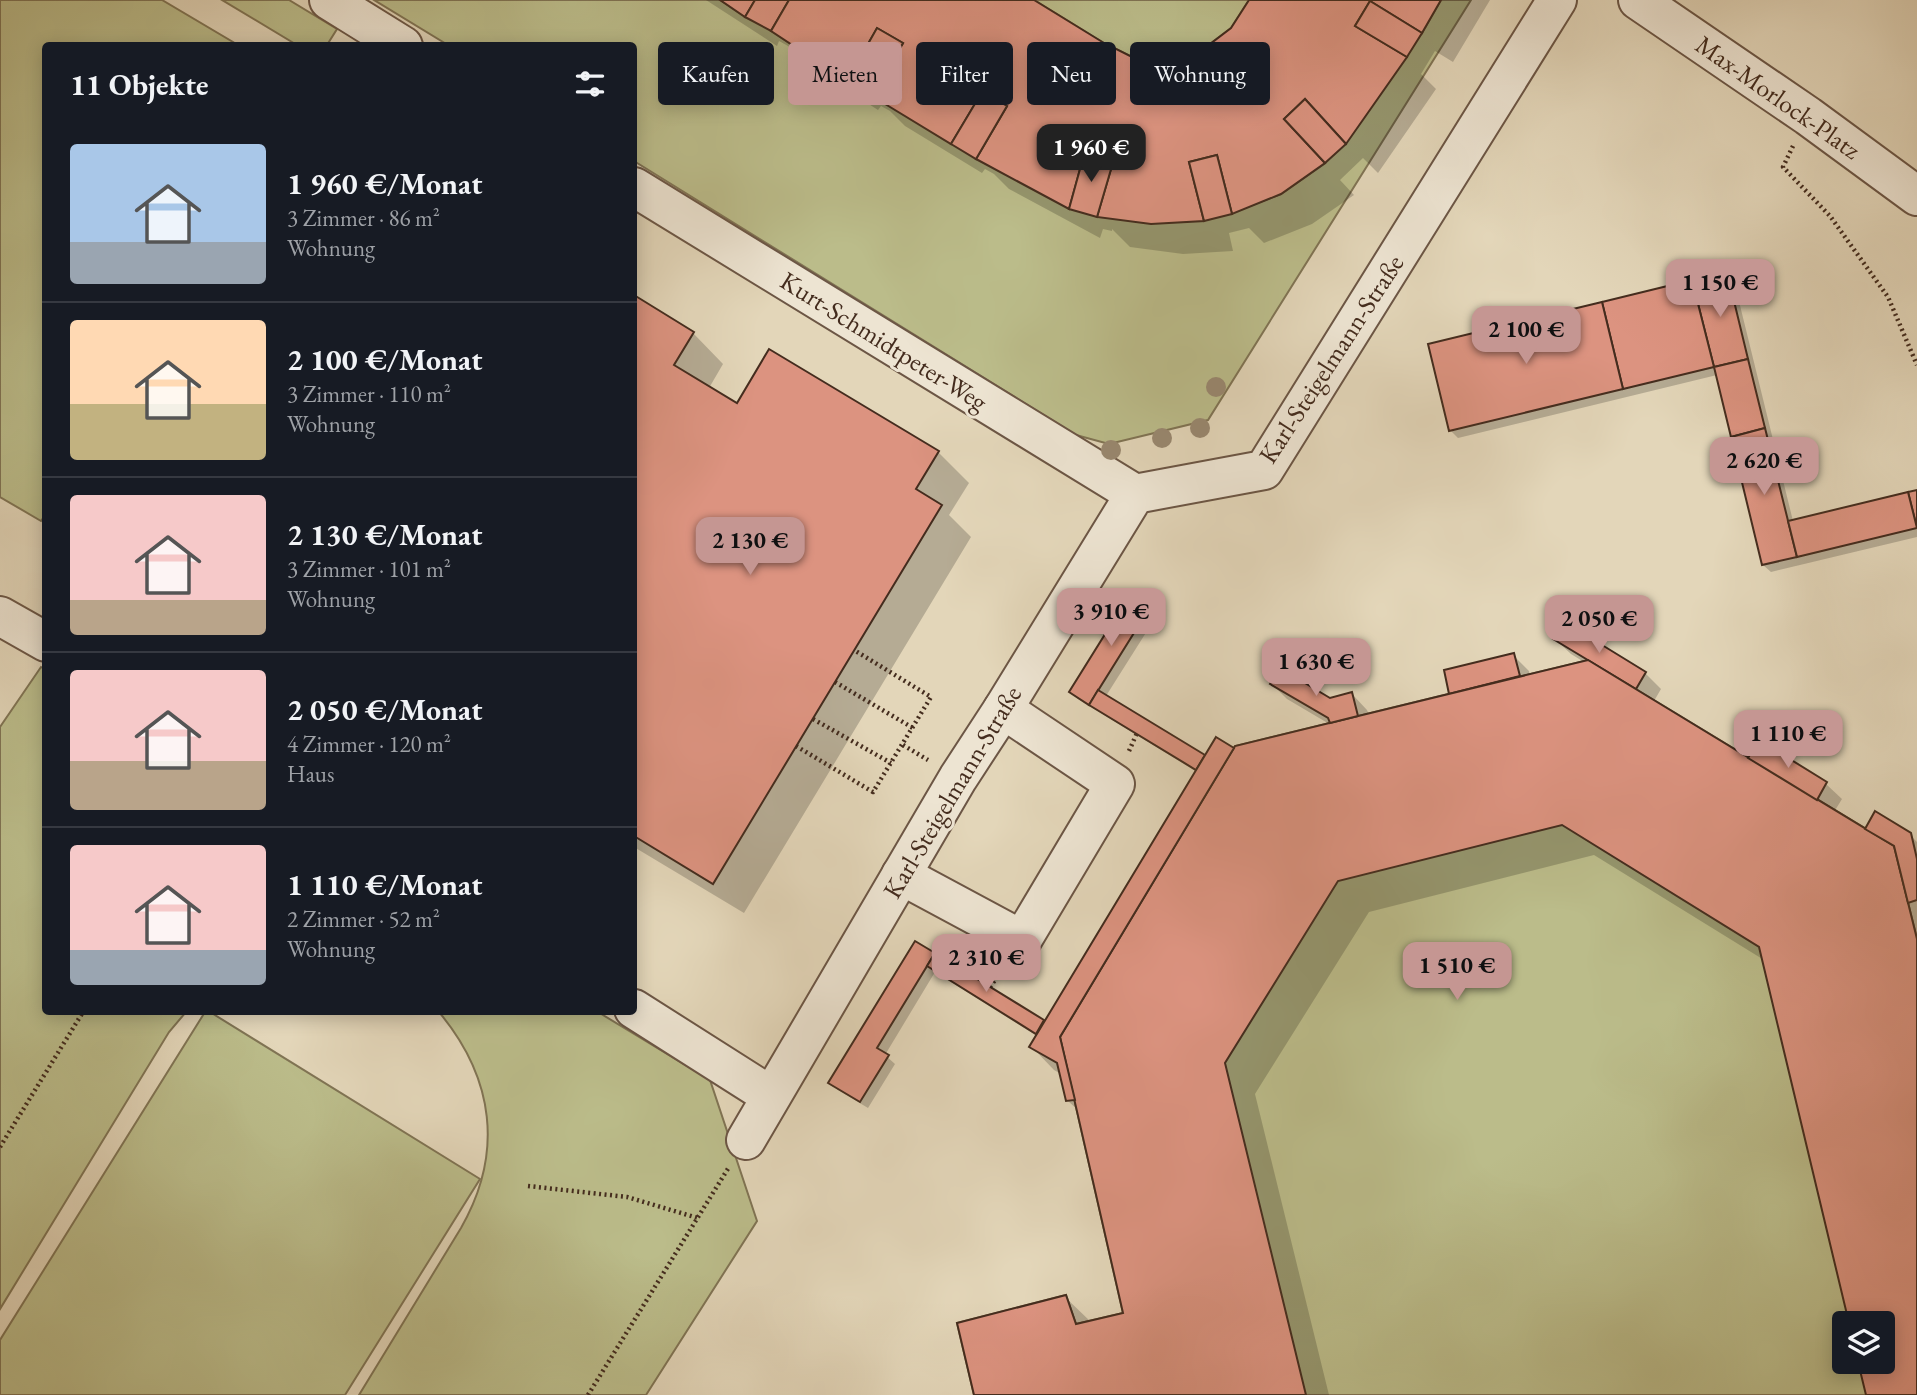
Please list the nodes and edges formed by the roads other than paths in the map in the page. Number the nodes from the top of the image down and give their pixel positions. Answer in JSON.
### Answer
{"nodes":[{"id":1,"x":329,"y":0,"type":"edge"},
{"id":2,"x":1557,"y":0,"type":"edge"},
{"id":3,"x":1639,"y":0,"type":"edge"},
{"id":4,"x":397,"y":42,"type":"edge"},
{"id":5,"x":637,"y":189,"type":"edge"},
{"id":6,"x":1917,"y":196,"type":"edge"},
{"id":7,"x":1135,"y":494,"type":"junction"},
{"id":8,"x":0,"y":615,"type":"edge"},
{"id":9,"x":42,"y":640,"type":"edge"},
{"id":10,"x":1003,"y":709,"type":"junction"},
{"id":11,"x":901,"y":875,"type":"junction"},
{"id":12,"x":637,"y":1011,"type":"edge"},
{"id":13,"x":771,"y":1096,"type":"junction"},
{"id":14,"x":746,"y":1140,"type":"road end"}],
"edges":[{"from":1,"to":4,"type":"street"},
{"from":2,"to":7,"type":"street","name":"Karl-Steigelmann-Straße"},
{"from":3,"to":6,"type":"street","name":"Max-Morlock-Platz"},
{"from":5,"to":7,"type":"street","name":"Kurt-Schmidtpeter-Weg"},
{"from":7,"to":10,"type":"street","name":"Karl-Steigelmann-Straße"},
{"from":8,"to":9,"type":"street"},
{"from":10,"to":11,"type":"street","name":"Karl-Steigelmann-Straße"},
{"from":10,"to":11,"type":"street"},
{"from":11,"to":13,"type":"street","name":"Karl-Steigelmann-Straße"},
{"from":12,"to":13,"type":"street"},
{"from":13,"to":14,"type":"street","name":"Karl-Steigelmann-Straße"}]}
